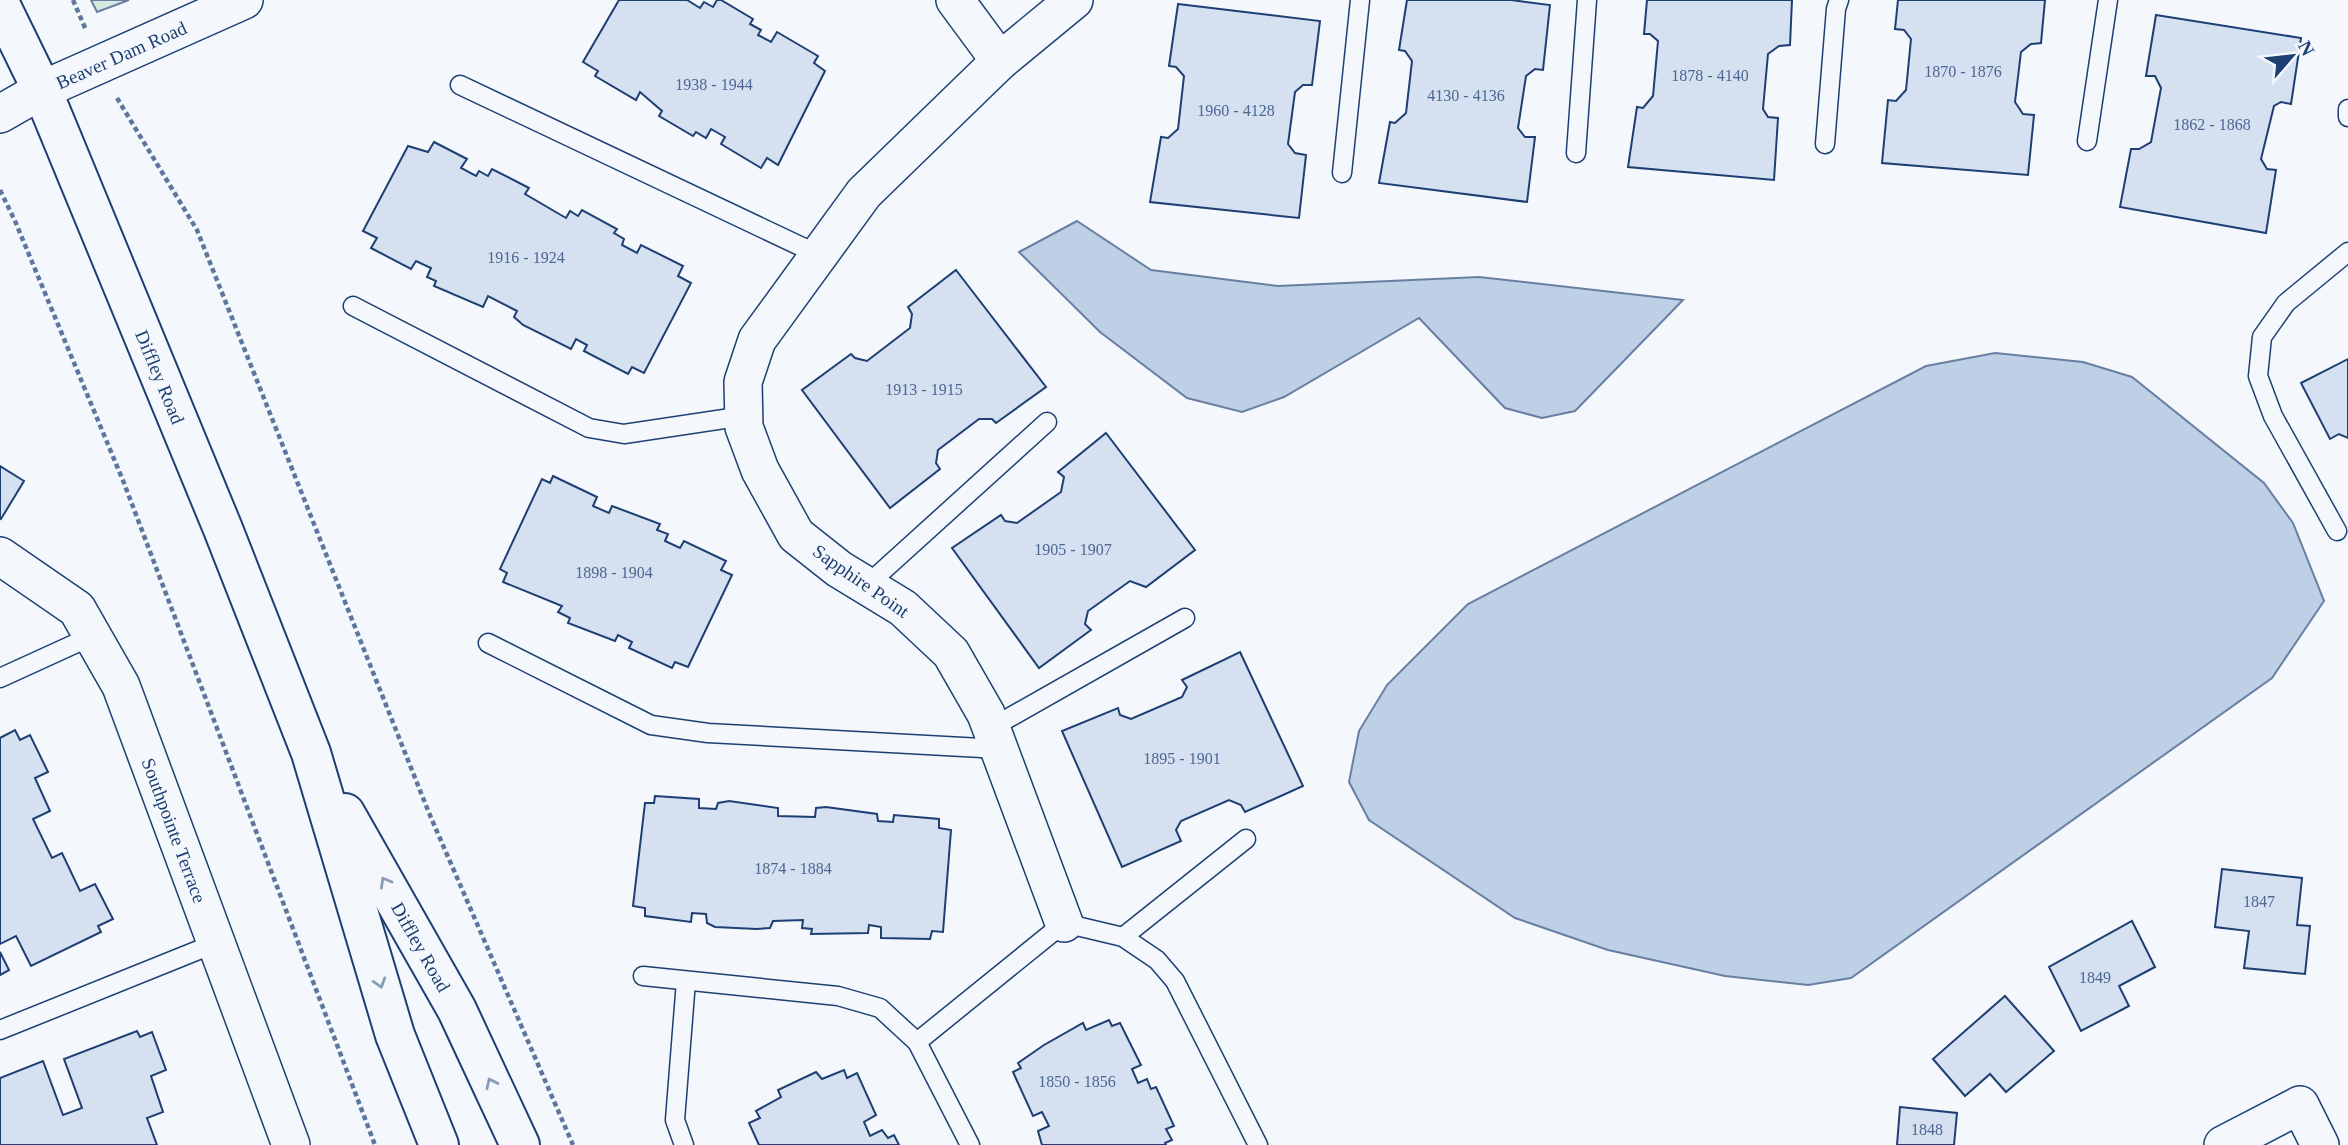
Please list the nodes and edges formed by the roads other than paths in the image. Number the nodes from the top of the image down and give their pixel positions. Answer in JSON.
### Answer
{"nodes":[{"id":1,"x":955,"y":0,"type":"edge"},
{"id":2,"x":1074,"y":0,"type":"edge"},
{"id":3,"x":1360,"y":0,"type":"edge"},
{"id":4,"x":1587,"y":0,"type":"edge"},
{"id":5,"x":1839,"y":0,"type":"edge"},
{"id":6,"x":2108,"y":0,"type":"edge"},
{"id":7,"x":0,"y":4,"type":"edge"},
{"id":8,"x":221,"y":5,"type":"edge"},
{"id":9,"x":1000,"y":61,"type":"junction"},
{"id":10,"x":460,"y":85,"type":"dead end"},
{"id":11,"x":42,"y":90,"type":"junction"},
{"id":12,"x":2348,"y":109,"type":"edge"},
{"id":13,"x":0,"y":114,"type":"edge"},
{"id":14,"x":2348,"y":117,"type":"edge"},
{"id":15,"x":2087,"y":141,"type":"dead end"},
{"id":16,"x":1825,"y":144,"type":"dead end"},
{"id":17,"x":1576,"y":153,"type":"dead end"},
{"id":18,"x":1342,"y":173,"type":"dead end"},
{"id":19,"x":2348,"y":252,"type":"edge"},
{"id":20,"x":819,"y":255,"type":"junction"},
{"id":21,"x":353,"y":306,"type":"dead end"},
{"id":22,"x":744,"y":416,"type":"junction"},
{"id":23,"x":1046,"y":422,"type":"dead end"},
{"id":24,"x":2337,"y":531,"type":"dead end"},
{"id":25,"x":0,"y":556,"type":"edge"},
{"id":26,"x":867,"y":585,"type":"junction"},
{"id":27,"x":1185,"y":618,"type":"dead end"},
{"id":28,"x":92,"y":636,"type":"junction"},
{"id":29,"x":488,"y":643,"type":"dead end"},
{"id":30,"x":0,"y":678,"type":"edge"},
{"id":31,"x":996,"y":739,"type":"junction"},
{"id":32,"x":311,"y":753,"type":"junction"},
{"id":33,"x":1246,"y":839,"type":"dead end"},
{"id":34,"x":1064,"y":923,"type":"junction"},
{"id":35,"x":1123,"y":937,"type":"junction"},
{"id":36,"x":216,"y":943,"type":"junction"},
{"id":37,"x":643,"y":976,"type":"dead end"},
{"id":38,"x":686,"y":981,"type":"junction"},
{"id":39,"x":0,"y":1030,"type":"edge"},
{"id":40,"x":917,"y":1042,"type":"junction"},
{"id":41,"x":290,"y":1145,"type":"edge"},
{"id":42,"x":439,"y":1145,"type":"edge"},
{"id":43,"x":520,"y":1145,"type":"edge"},
{"id":44,"x":684,"y":1145,"type":"edge"},
{"id":45,"x":970,"y":1145,"type":"edge"},
{"id":46,"x":1258,"y":1145,"type":"edge"},
{"id":47,"x":2223,"y":1145,"type":"edge"},
{"id":48,"x":2320,"y":1145,"type":"edge"}],
"edges":[{"from":1,"to":9,"type":"street"},
{"from":2,"to":9,"type":"street","name":"Sapphire Point"},
{"from":3,"to":18,"type":"lane"},
{"from":4,"to":17,"type":"lane"},
{"from":5,"to":16,"type":"lane"},
{"from":6,"to":15,"type":"lane"},
{"from":7,"to":11,"type":"main road","name":"Diffley Road"},
{"from":8,"to":11,"type":"street","name":"Beaver Dam Road"},
{"from":9,"to":20,"type":"street","name":"Sapphire Point"},
{"from":10,"to":20,"type":"lane"},
{"from":11,"to":13,"type":"street","name":"Beaver Dam Road"},
{"from":11,"to":32,"type":"main road","name":"Diffley Road"},
{"from":12,"to":14,"type":"lane"},
{"from":19,"to":24,"type":"lane"},
{"from":20,"to":22,"type":"street","name":"Sapphire Point"},
{"from":21,"to":22,"type":"lane"},
{"from":22,"to":26,"type":"street","name":"Sapphire Point"},
{"from":23,"to":26,"type":"lane"},
{"from":25,"to":28,"type":"street","name":"Southpointe Terrace"},
{"from":26,"to":31,"type":"street","name":"Sapphire Point"},
{"from":27,"to":31,"type":"lane"},
{"from":28,"to":30,"type":"lane"},
{"from":28,"to":36,"type":"street","name":"Southpointe Terrace"},
{"from":29,"to":31,"type":"lane"},
{"from":31,"to":34,"type":"street","name":"Sapphire Point"},
{"from":32,"to":42,"type":"main road","name":"Diffley Road","one_way":true},
{"from":43,"to":32,"type":"main road","name":"Diffley Road","one_way":true},
{"from":33,"to":35,"type":"lane"},
{"from":34,"to":35,"type":"lane"},
{"from":34,"to":40,"type":"lane"},
{"from":35,"to":46,"type":"lane"},
{"from":36,"to":39,"type":"lane"},
{"from":36,"to":41,"type":"street","name":"Southpointe Terrace"},
{"from":37,"to":38,"type":"lane"},
{"from":38,"to":40,"type":"lane"},
{"from":38,"to":44,"type":"lane"},
{"from":40,"to":45,"type":"lane"},
{"from":47,"to":48,"type":"street"}]}
